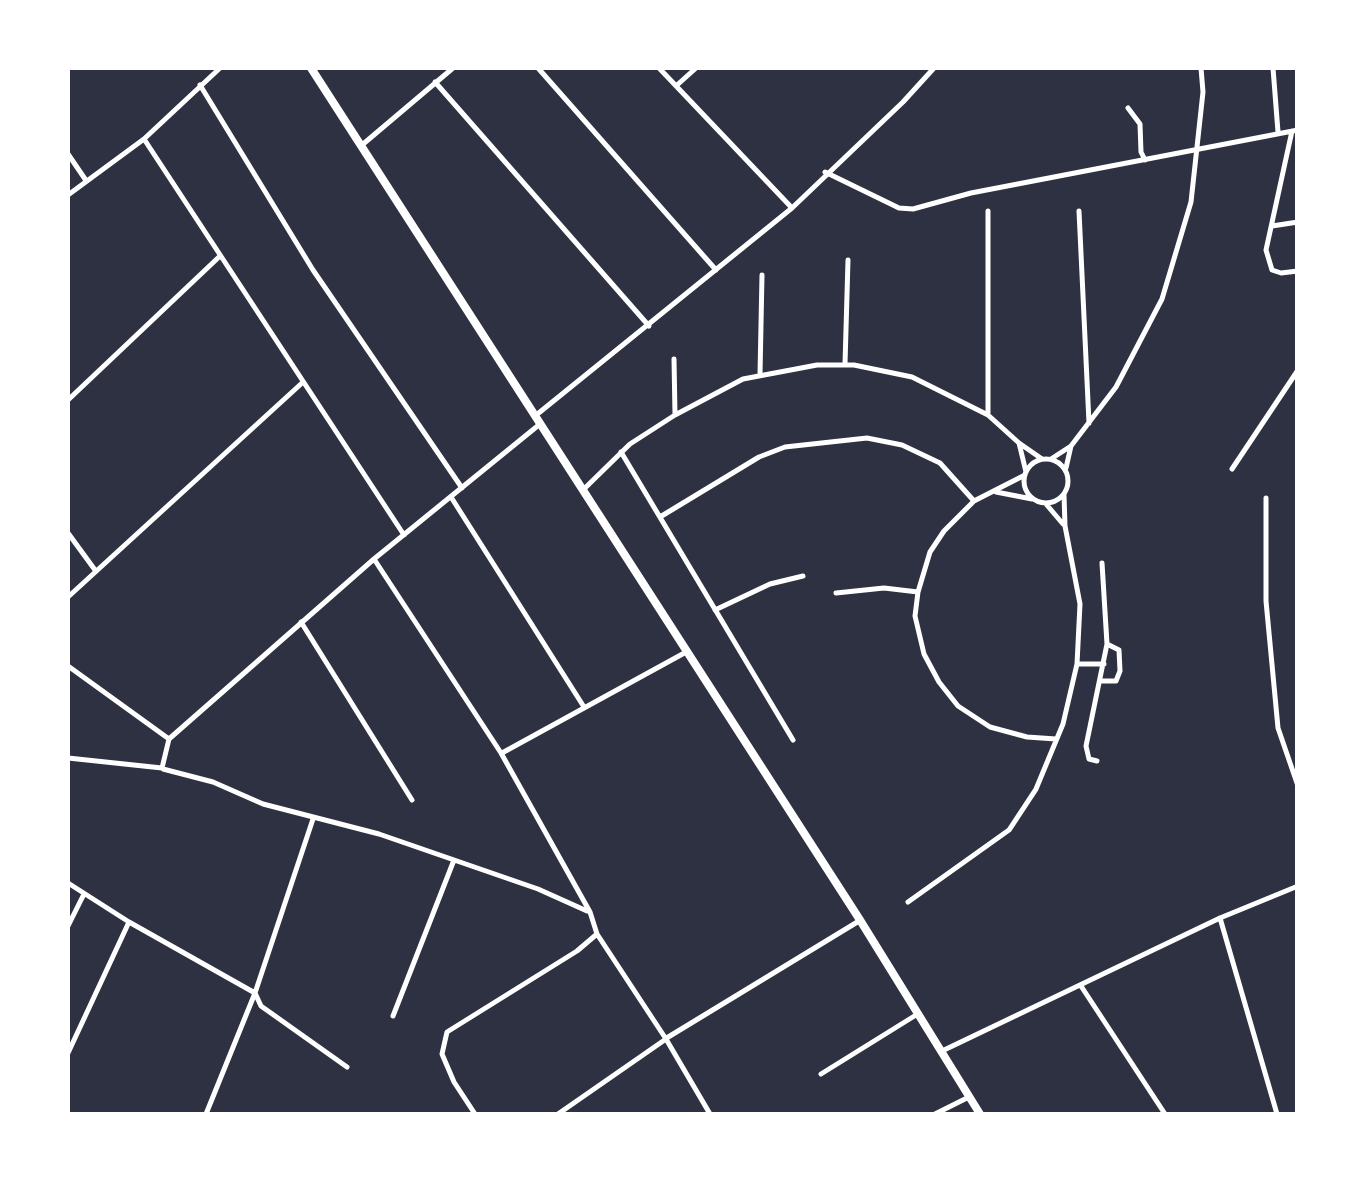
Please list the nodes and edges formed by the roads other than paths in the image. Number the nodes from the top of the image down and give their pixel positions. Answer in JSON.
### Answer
{"nodes":[{"id":1,"x":220,"y":68,"type":"edge"},
{"id":2,"x":312,"y":68,"type":"edge"},
{"id":3,"x":453,"y":68,"type":"edge"},
{"id":4,"x":538,"y":68,"type":"edge"},
{"id":5,"x":659,"y":68,"type":"edge"},
{"id":6,"x":696,"y":68,"type":"edge"},
{"id":7,"x":934,"y":68,"type":"edge"},
{"id":8,"x":1201,"y":68,"type":"edge"},
{"id":9,"x":1273,"y":68,"type":"edge"},
{"id":10,"x":435,"y":82,"type":"junction"},
{"id":11,"x":200,"y":85,"type":"junction"},
{"id":12,"x":675,"y":86,"type":"junction"},
{"id":13,"x":1128,"y":108,"type":"dead end"},
{"id":14,"x":1295,"y":130,"type":"edge"},
{"id":15,"x":1278,"y":132,"type":"junction"},
{"id":16,"x":144,"y":139,"type":"junction"},
{"id":17,"x":362,"y":145,"type":"junction"},
{"id":18,"x":1198,"y":150,"type":"junction"},
{"id":19,"x":68,"y":154,"type":"edge"},
{"id":20,"x":1146,"y":160,"type":"junction"},
{"id":21,"x":826,"y":172,"type":"junction"},
{"id":22,"x":85,"y":179,"type":"junction"},
{"id":23,"x":68,"y":195,"type":"edge"},
{"id":24,"x":792,"y":208,"type":"junction"},
{"id":25,"x":988,"y":210,"type":"dead end"},
{"id":26,"x":1079,"y":211,"type":"dead end"},
{"id":27,"x":1298,"y":222,"type":"edge"},
{"id":28,"x":1272,"y":226,"type":"junction"},
{"id":29,"x":220,"y":256,"type":"junction"},
{"id":30,"x":848,"y":260,"type":"dead end"},
{"id":31,"x":716,"y":270,"type":"junction"},
{"id":32,"x":1298,"y":271,"type":"edge"},
{"id":33,"x":762,"y":276,"type":"dead end"},
{"id":34,"x":649,"y":326,"type":"junction"},
{"id":35,"x":674,"y":359,"type":"dead end"},
{"id":36,"x":845,"y":364,"type":"junction"},
{"id":37,"x":1298,"y":370,"type":"edge"},
{"id":38,"x":760,"y":374,"type":"junction"},
{"id":39,"x":302,"y":383,"type":"junction"},
{"id":40,"x":68,"y":400,"type":"edge"},
{"id":41,"x":988,"y":414,"type":"junction"},
{"id":42,"x":676,"y":415,"type":"junction"},
{"id":43,"x":537,"y":420,"type":"junction"},
{"id":44,"x":1089,"y":423,"type":"junction"},
{"id":45,"x":1019,"y":443,"type":"junction"},
{"id":46,"x":1071,"y":446,"type":"junction"},
{"id":47,"x":621,"y":452,"type":"junction"},
{"id":48,"x":1042,"y":459,"type":"junction"},
{"id":49,"x":1051,"y":459,"type":"junction"},
{"id":50,"x":1232,"y":468,"type":"dead end"},
{"id":51,"x":1066,"y":470,"type":"junction"},
{"id":52,"x":1025,"y":474,"type":"junction"},
{"id":53,"x":462,"y":488,"type":"junction"},
{"id":54,"x":582,"y":491,"type":"junction"},
{"id":55,"x":996,"y":492,"type":"junction"},
{"id":56,"x":1064,"y":495,"type":"junction"},
{"id":57,"x":452,"y":496,"type":"junction"},
{"id":58,"x":1032,"y":498,"type":"junction"},
{"id":59,"x":1266,"y":498,"type":"dead end"},
{"id":60,"x":974,"y":501,"type":"junction"},
{"id":61,"x":1046,"y":504,"type":"junction"},
{"id":62,"x":660,"y":517,"type":"junction"},
{"id":63,"x":1065,"y":526,"type":"junction"},
{"id":64,"x":68,"y":534,"type":"edge"},
{"id":65,"x":404,"y":535,"type":"junction"},
{"id":66,"x":374,"y":559,"type":"junction"},
{"id":67,"x":1102,"y":562,"type":"dead end"},
{"id":68,"x":95,"y":570,"type":"junction"},
{"id":69,"x":803,"y":576,"type":"dead end"},
{"id":70,"x":918,"y":592,"type":"junction"},
{"id":71,"x":836,"y":593,"type":"dead end"},
{"id":72,"x":68,"y":596,"type":"edge"},
{"id":73,"x":715,"y":610,"type":"junction"},
{"id":74,"x":301,"y":622,"type":"junction"},
{"id":75,"x":1107,"y":644,"type":"junction"},
{"id":76,"x":688,"y":651,"type":"junction"},
{"id":77,"x":1077,"y":664,"type":"junction"},
{"id":78,"x":1104,"y":664,"type":"junction"},
{"id":79,"x":68,"y":666,"type":"edge"},
{"id":80,"x":1102,"y":681,"type":"junction"},
{"id":81,"x":584,"y":708,"type":"junction"},
{"id":82,"x":169,"y":739,"type":"junction"},
{"id":83,"x":1056,"y":739,"type":"junction"},
{"id":84,"x":793,"y":740,"type":"dead end"},
{"id":85,"x":501,"y":753,"type":"junction"},
{"id":86,"x":68,"y":758,"type":"edge"},
{"id":87,"x":1096,"y":761,"type":"dead end"},
{"id":88,"x":162,"y":768,"type":"junction"},
{"id":89,"x":1298,"y":786,"type":"edge"},
{"id":90,"x":412,"y":800,"type":"dead end"},
{"id":91,"x":313,"y":819,"type":"junction"},
{"id":92,"x":454,"y":860,"type":"junction"},
{"id":93,"x":68,"y":884,"type":"edge"},
{"id":94,"x":1298,"y":886,"type":"edge"},
{"id":95,"x":84,"y":894,"type":"junction"},
{"id":96,"x":908,"y":902,"type":"dead end"},
{"id":97,"x":590,"y":912,"type":"junction"},
{"id":98,"x":1220,"y":918,"type":"junction"},
{"id":99,"x":860,"y":920,"type":"junction"},
{"id":100,"x":129,"y":922,"type":"junction"},
{"id":101,"x":68,"y":926,"type":"edge"},
{"id":102,"x":597,"y":934,"type":"junction"},
{"id":103,"x":1082,"y":986,"type":"junction"},
{"id":104,"x":255,"y":993,"type":"junction"},
{"id":105,"x":916,"y":1014,"type":"junction"},
{"id":106,"x":392,"y":1016,"type":"dead end"},
{"id":107,"x":665,"y":1039,"type":"junction"},
{"id":108,"x":940,"y":1052,"type":"junction"},
{"id":109,"x":68,"y":1053,"type":"edge"},
{"id":110,"x":346,"y":1067,"type":"dead end"},
{"id":111,"x":821,"y":1074,"type":"dead end"},
{"id":112,"x":969,"y":1097,"type":"junction"},
{"id":113,"x":206,"y":1114,"type":"edge"},
{"id":114,"x":475,"y":1114,"type":"edge"},
{"id":115,"x":558,"y":1114,"type":"edge"},
{"id":116,"x":710,"y":1114,"type":"edge"},
{"id":117,"x":935,"y":1114,"type":"edge"},
{"id":118,"x":980,"y":1114,"type":"edge"},
{"id":119,"x":1165,"y":1114,"type":"edge"},
{"id":120,"x":1277,"y":1114,"type":"edge"}],
"edges":[{"from":1,"to":11,"type":"street"},
{"from":2,"to":17,"type":"main road"},
{"from":3,"to":10,"type":"street"},
{"from":4,"to":31,"type":"street"},
{"from":5,"to":12,"type":"street"},
{"from":6,"to":12,"type":"street"},
{"from":7,"to":21,"type":"street"},
{"from":8,"to":18,"type":"street"},
{"from":9,"to":15,"type":"street"},
{"from":10,"to":17,"type":"street"},
{"from":10,"to":34,"type":"street"},
{"from":11,"to":16,"type":"street"},
{"from":11,"to":53,"type":"street"},
{"from":12,"to":24,"type":"street"},
{"from":13,"to":20,"type":"street"},
{"from":14,"to":15,"type":"street"},
{"from":14,"to":28,"type":"street"},
{"from":15,"to":18,"type":"street"},
{"from":16,"to":22,"type":"street"},
{"from":16,"to":29,"type":"street"},
{"from":17,"to":43,"type":"main road"},
{"from":18,"to":20,"type":"street"},
{"from":18,"to":44,"type":"street"},
{"from":19,"to":22,"type":"street"},
{"from":20,"to":21,"type":"street"},
{"from":21,"to":24,"type":"street"},
{"from":22,"to":23,"type":"street"},
{"from":24,"to":31,"type":"street"},
{"from":25,"to":41,"type":"street"},
{"from":26,"to":44,"type":"street"},
{"from":27,"to":28,"type":"street"},
{"from":28,"to":32,"type":"street"},
{"from":29,"to":39,"type":"street"},
{"from":29,"to":40,"type":"street"},
{"from":30,"to":36,"type":"street"},
{"from":31,"to":34,"type":"street"},
{"from":33,"to":38,"type":"street"},
{"from":34,"to":43,"type":"street"},
{"from":35,"to":42,"type":"street"},
{"from":36,"to":38,"type":"street"},
{"from":36,"to":41,"type":"street"},
{"from":37,"to":50,"type":"street"},
{"from":38,"to":42,"type":"street"},
{"from":39,"to":65,"type":"street"},
{"from":39,"to":68,"type":"street"},
{"from":41,"to":45,"type":"street"},
{"from":42,"to":47,"type":"street"},
{"from":43,"to":53,"type":"street"},
{"from":43,"to":54,"type":"main road"},
{"from":44,"to":46,"type":"street"},
{"from":45,"to":48,"type":"street"},
{"from":45,"to":52,"type":"street"},
{"from":46,"to":49,"type":"street"},
{"from":46,"to":51,"type":"street"},
{"from":47,"to":54,"type":"street"},
{"from":47,"to":62,"type":"street"},
{"from":48,"to":49,"type":"street"},
{"from":48,"to":52,"type":"street"},
{"from":49,"to":51,"type":"street"},
{"from":51,"to":56,"type":"street"},
{"from":52,"to":55,"type":"street"},
{"from":52,"to":58,"type":"street"},
{"from":53,"to":57,"type":"street"},
{"from":54,"to":76,"type":"main road"},
{"from":55,"to":58,"type":"street"},
{"from":55,"to":60,"type":"street"},
{"from":56,"to":61,"type":"street"},
{"from":56,"to":63,"type":"street"},
{"from":57,"to":65,"type":"street"},
{"from":57,"to":81,"type":"street"},
{"from":58,"to":61,"type":"street"},
{"from":59,"to":89,"type":"street"},
{"from":60,"to":62,"type":"street"},
{"from":60,"to":70,"type":"street"},
{"from":61,"to":63,"type":"street"},
{"from":62,"to":73,"type":"street"},
{"from":63,"to":77,"type":"street"},
{"from":64,"to":68,"type":"street"},
{"from":65,"to":66,"type":"street"},
{"from":66,"to":74,"type":"street"},
{"from":66,"to":85,"type":"street"},
{"from":67,"to":75,"type":"street"},
{"from":68,"to":72,"type":"street"},
{"from":69,"to":73,"type":"street"},
{"from":70,"to":71,"type":"street"},
{"from":70,"to":83,"type":"street"},
{"from":73,"to":84,"type":"street"},
{"from":74,"to":82,"type":"street"},
{"from":74,"to":90,"type":"street"},
{"from":75,"to":78,"type":"street"},
{"from":75,"to":80,"type":"street"},
{"from":76,"to":81,"type":"street"},
{"from":76,"to":99,"type":"main road"},
{"from":77,"to":78,"type":"street"},
{"from":77,"to":83,"type":"street"},
{"from":78,"to":80,"type":"street"},
{"from":79,"to":82,"type":"street"},
{"from":80,"to":87,"type":"street"},
{"from":81,"to":85,"type":"street"},
{"from":82,"to":88,"type":"street"},
{"from":83,"to":96,"type":"street"},
{"from":85,"to":97,"type":"street"},
{"from":86,"to":88,"type":"street"},
{"from":88,"to":91,"type":"street"},
{"from":91,"to":92,"type":"street"},
{"from":91,"to":104,"type":"street"},
{"from":92,"to":97,"type":"street"},
{"from":92,"to":106,"type":"street"},
{"from":93,"to":95,"type":"street"},
{"from":94,"to":98,"type":"street"},
{"from":95,"to":100,"type":"street"},
{"from":95,"to":101,"type":"street"},
{"from":97,"to":102,"type":"street"},
{"from":98,"to":103,"type":"street"},
{"from":98,"to":120,"type":"street"},
{"from":99,"to":105,"type":"main road"},
{"from":99,"to":107,"type":"street"},
{"from":100,"to":104,"type":"street"},
{"from":100,"to":109,"type":"street"},
{"from":102,"to":107,"type":"street"},
{"from":102,"to":114,"type":"street"},
{"from":103,"to":108,"type":"street"},
{"from":103,"to":119,"type":"street"},
{"from":104,"to":110,"type":"street"},
{"from":104,"to":113,"type":"street"},
{"from":105,"to":108,"type":"main road"},
{"from":105,"to":111,"type":"street"},
{"from":107,"to":115,"type":"street"},
{"from":107,"to":116,"type":"street"},
{"from":108,"to":112,"type":"main road"},
{"from":112,"to":117,"type":"street"},
{"from":112,"to":118,"type":"main road"}]}
